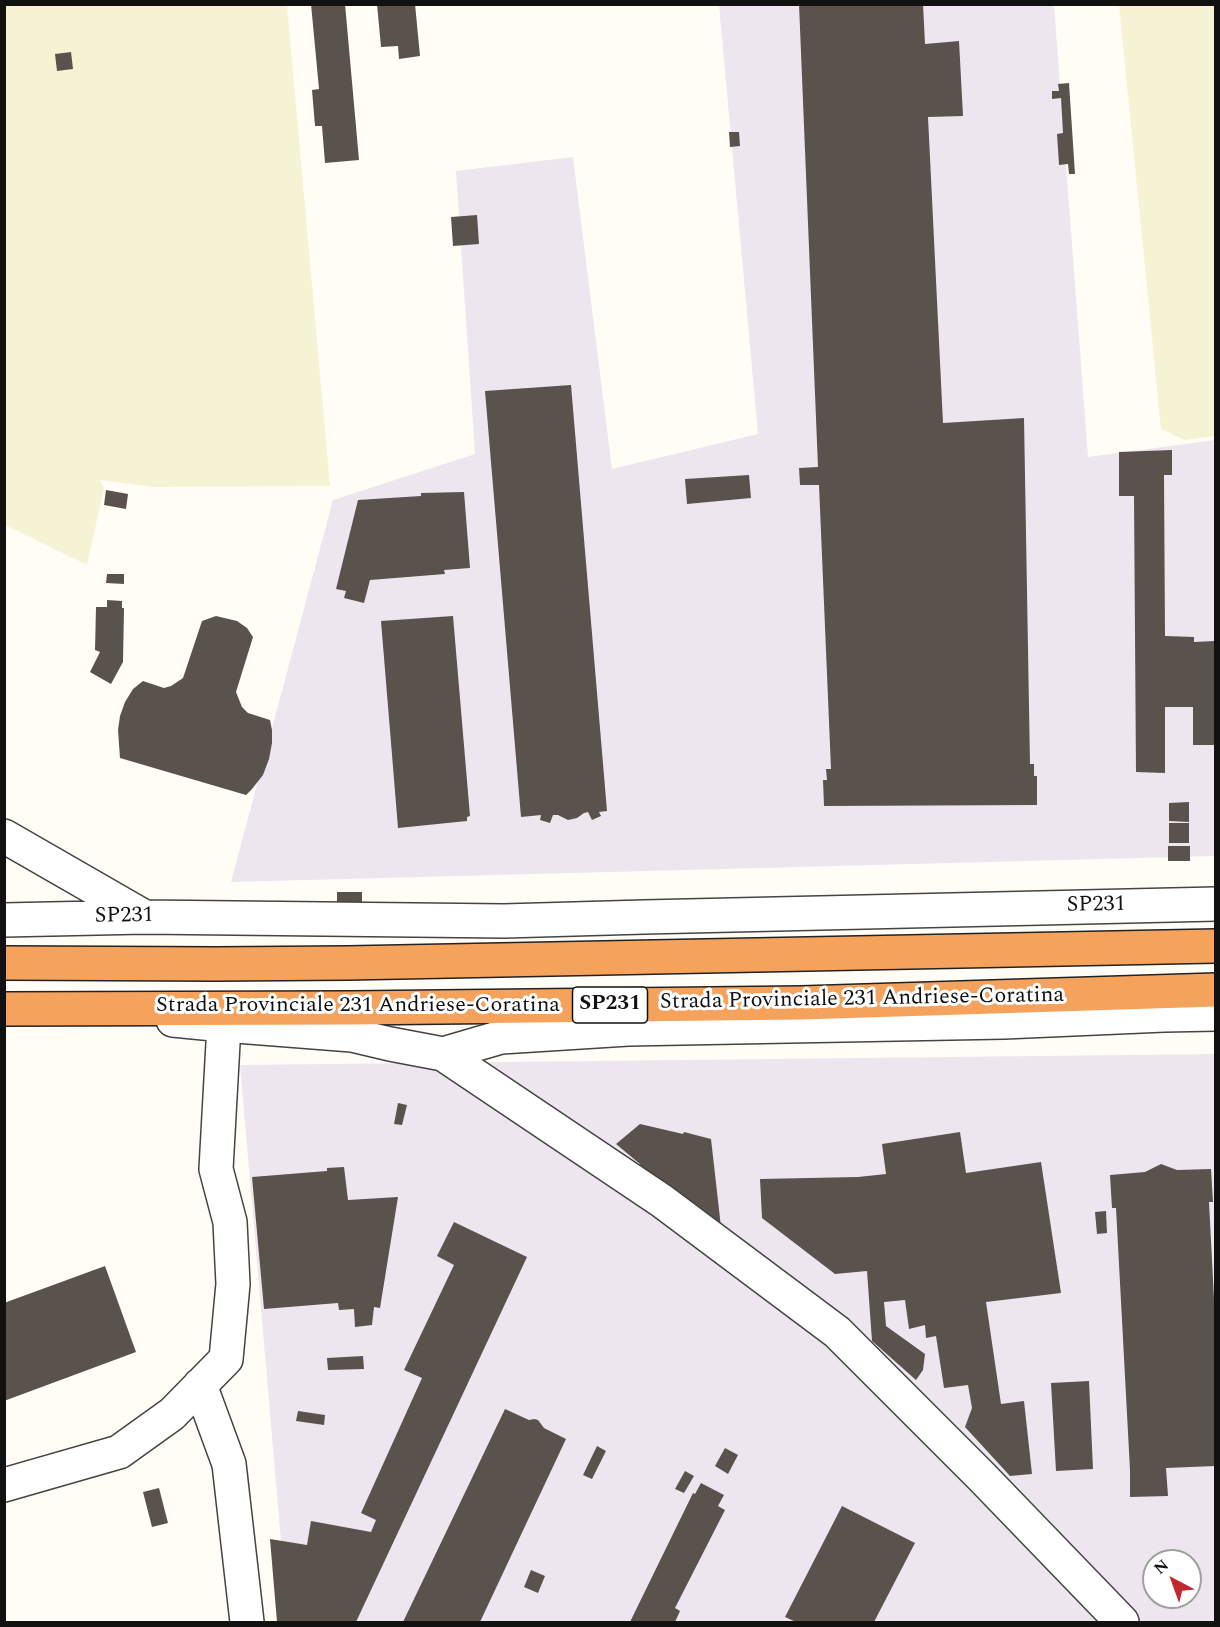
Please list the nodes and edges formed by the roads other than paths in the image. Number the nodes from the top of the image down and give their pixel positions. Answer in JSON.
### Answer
{"nodes":[{"id":1,"x":4,"y":836,"type":"edge"},
{"id":2,"x":1215,"y":904,"type":"edge"},
{"id":3,"x":144,"y":917,"type":"junction"},
{"id":4,"x":4,"y":920,"type":"edge"},
{"id":5,"x":1215,"y":946,"type":"edge"},
{"id":6,"x":4,"y":963,"type":"edge"},
{"id":7,"x":1215,"y":990,"type":"edge"},
{"id":8,"x":14,"y":1009,"type":"edge"},
{"id":9,"x":1215,"y":1014,"type":"edge"},
{"id":10,"x":224,"y":1025,"type":"junction"},
{"id":11,"x":443,"y":1053,"type":"junction"},
{"id":12,"x":200,"y":1385,"type":"junction"},
{"id":13,"x":4,"y":1485,"type":"edge"},
{"id":14,"x":247,"y":1623,"type":"edge"},
{"id":15,"x":1122,"y":1623,"type":"edge"}],
"edges":[{"from":1,"to":3,"type":"street"},
{"from":2,"to":3,"type":"street","name":"SP231"},
{"from":3,"to":4,"type":"street","name":"SP231"},
{"from":5,"to":6,"type":"highway","name":"Strada Provinciale 231 Andriese-Coratina","number":"SP231"},
{"from":7,"to":8,"type":"highway","name":"Strada Provinciale 231 Andriese-Coratina","number":"SP231"},
{"from":8,"to":10,"type":"street"},
{"from":9,"to":11,"type":"street"},
{"from":10,"to":11,"type":"street"},
{"from":10,"to":12,"type":"street"},
{"from":11,"to":15,"type":"street"},
{"from":12,"to":13,"type":"street"},
{"from":12,"to":14,"type":"street"}]}
